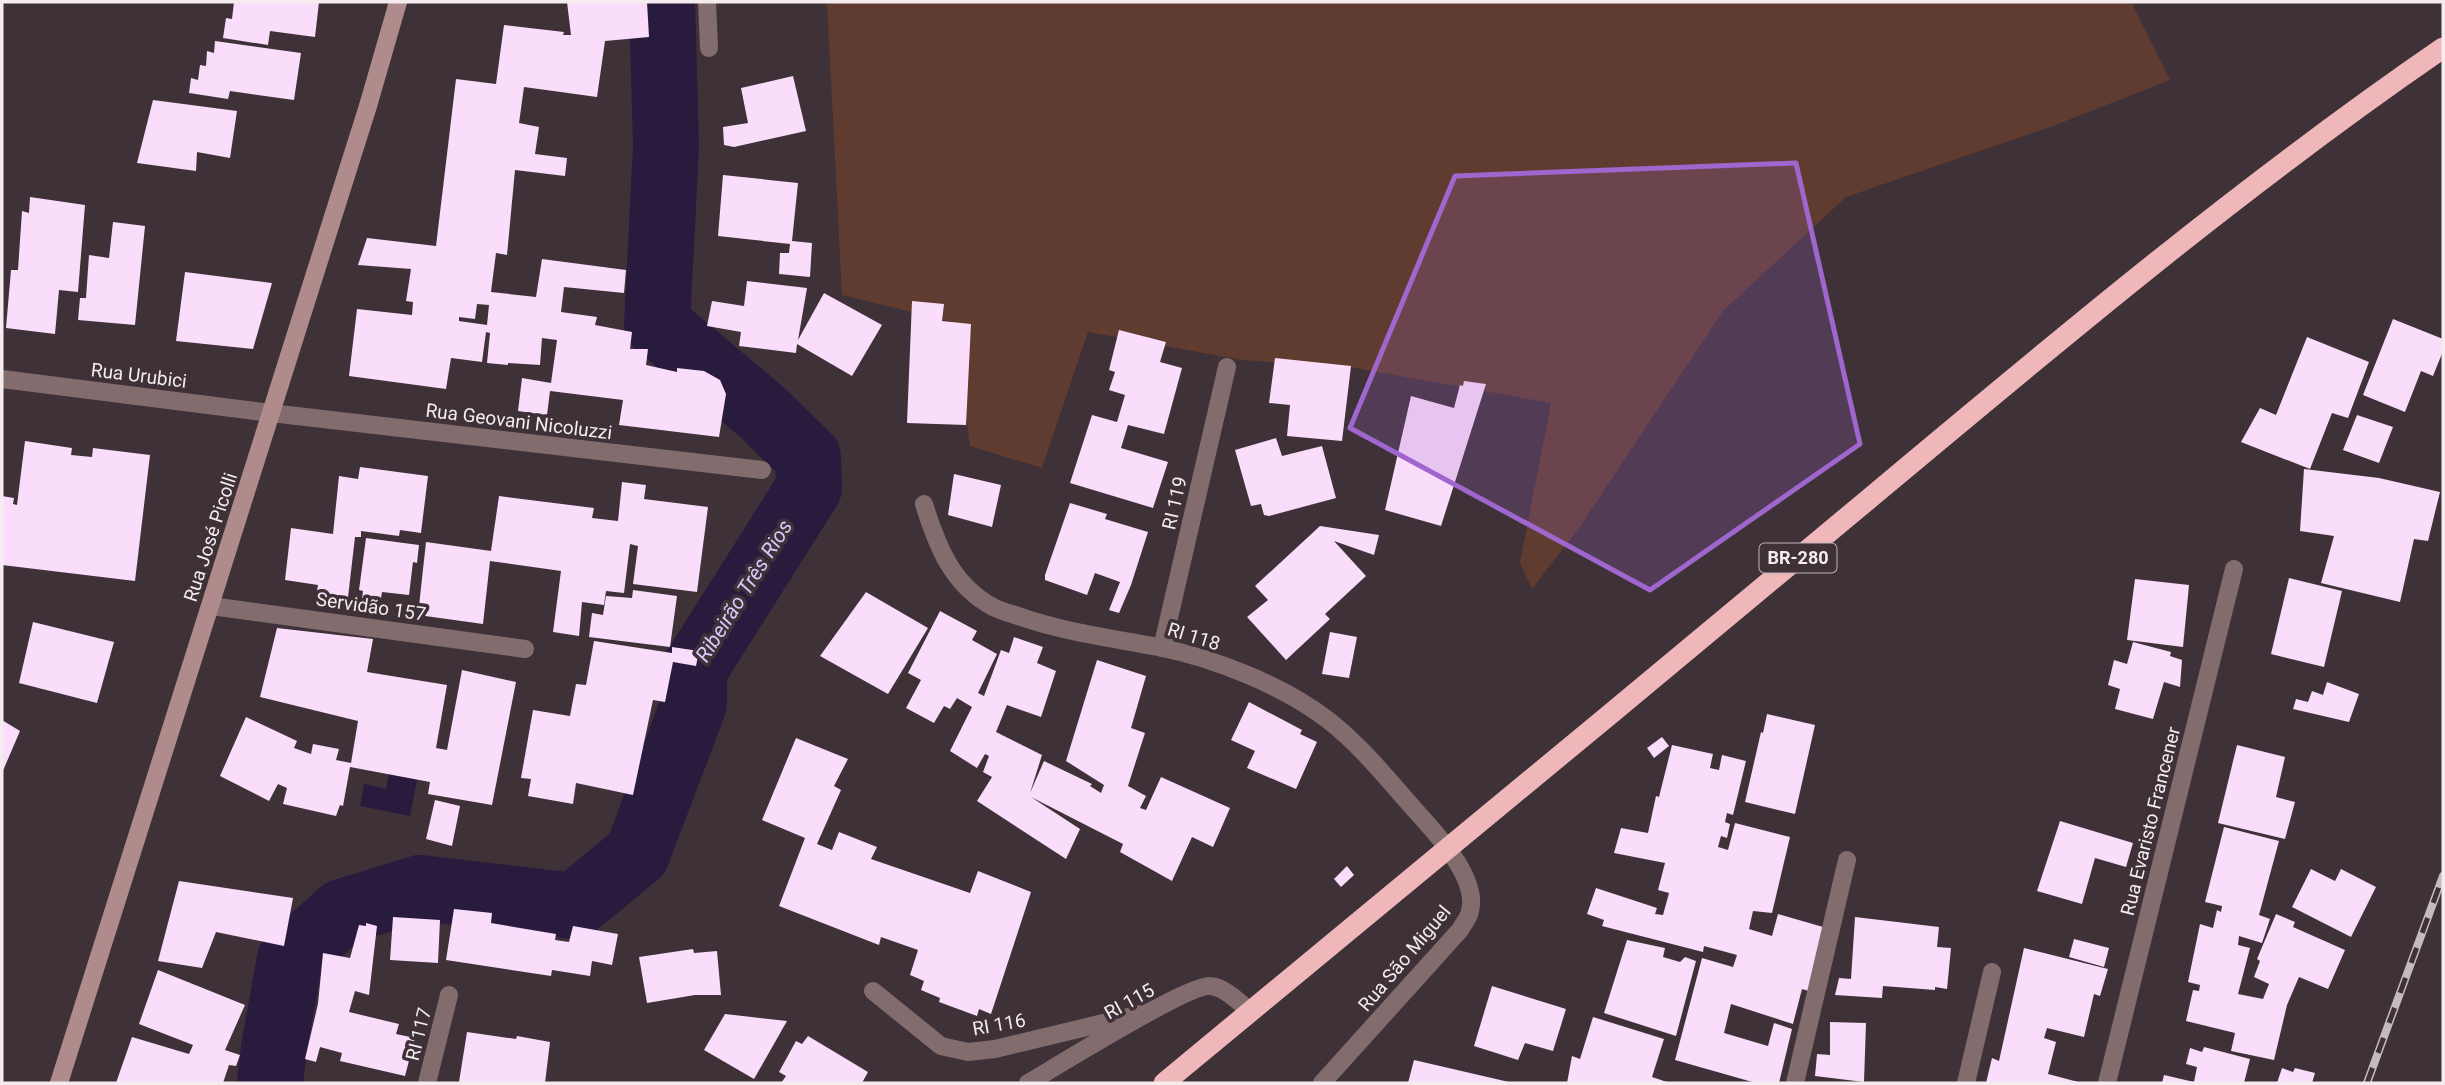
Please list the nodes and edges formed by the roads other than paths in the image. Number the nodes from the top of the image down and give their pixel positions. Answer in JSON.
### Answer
{"nodes":[{"id":1,"x":398,"y":2,"type":"edge"},
{"id":2,"x":707,"y":2,"type":"edge"},
{"id":3,"x":709,"y":48,"type":"dead end"},
{"id":4,"x":2443,"y":48,"type":"edge"},
{"id":5,"x":1227,"y":367,"type":"dead end"},
{"id":6,"x":2,"y":379,"type":"edge"},
{"id":7,"x":271,"y":413,"type":"junction"},
{"id":8,"x":761,"y":470,"type":"dead end"},
{"id":9,"x":924,"y":504,"type":"dead end"},
{"id":10,"x":2234,"y":569,"type":"dead end"},
{"id":11,"x":211,"y":606,"type":"junction"},
{"id":12,"x":1162,"y":648,"type":"junction"},
{"id":13,"x":525,"y":649,"type":"dead end"},
{"id":14,"x":1448,"y":847,"type":"junction"},
{"id":15,"x":1847,"y":860,"type":"dead end"},
{"id":16,"x":1992,"y":972,"type":"dead end"},
{"id":17,"x":873,"y":991,"type":"dead end"},
{"id":18,"x":449,"y":995,"type":"dead end"},
{"id":19,"x":1251,"y":1012,"type":"junction"},
{"id":20,"x":1149,"y":1013,"type":"junction"},
{"id":21,"x":59,"y":1083,"type":"edge"},
{"id":22,"x":428,"y":1083,"type":"edge"},
{"id":23,"x":1028,"y":1083,"type":"edge"},
{"id":24,"x":1164,"y":1083,"type":"edge"},
{"id":25,"x":1322,"y":1083,"type":"edge"},
{"id":26,"x":1795,"y":1083,"type":"edge"},
{"id":27,"x":1966,"y":1083,"type":"edge"},
{"id":28,"x":2107,"y":1083,"type":"edge"}],
"edges":[{"from":1,"to":7,"type":"street","name":"Rua José Picolli"},
{"from":2,"to":3,"type":"street"},
{"from":4,"to":14,"type":"highway","number":"BR-280"},
{"from":5,"to":12,"type":"street","name":"RI 119"},
{"from":6,"to":7,"type":"street","name":"Rua Urubici"},
{"from":7,"to":8,"type":"street","name":"Rua Geovani Nicoluzzi"},
{"from":7,"to":11,"type":"street","name":"Rua José Picolli"},
{"from":9,"to":12,"type":"street","name":"RI 118"},
{"from":10,"to":28,"type":"street","name":"Rua Evaristo Francener"},
{"from":11,"to":13,"type":"street","name":"Servidão 157"},
{"from":11,"to":21,"type":"street","name":"Rua José Picolli"},
{"from":12,"to":14,"type":"street","name":"RI 118"},
{"from":14,"to":19,"type":"highway","number":"BR-280"},
{"from":14,"to":25,"type":"street","name":"Rua São Miguel"},
{"from":15,"to":26,"type":"street"},
{"from":16,"to":27,"type":"street"},
{"from":17,"to":20,"type":"street","name":"RI 116"},
{"from":18,"to":22,"type":"street","name":"RI 117"},
{"from":19,"to":20,"type":"street","name":"RI 115"},
{"from":19,"to":24,"type":"highway","number":"BR-280"},
{"from":20,"to":23,"type":"street","name":"RI 115"}]}
